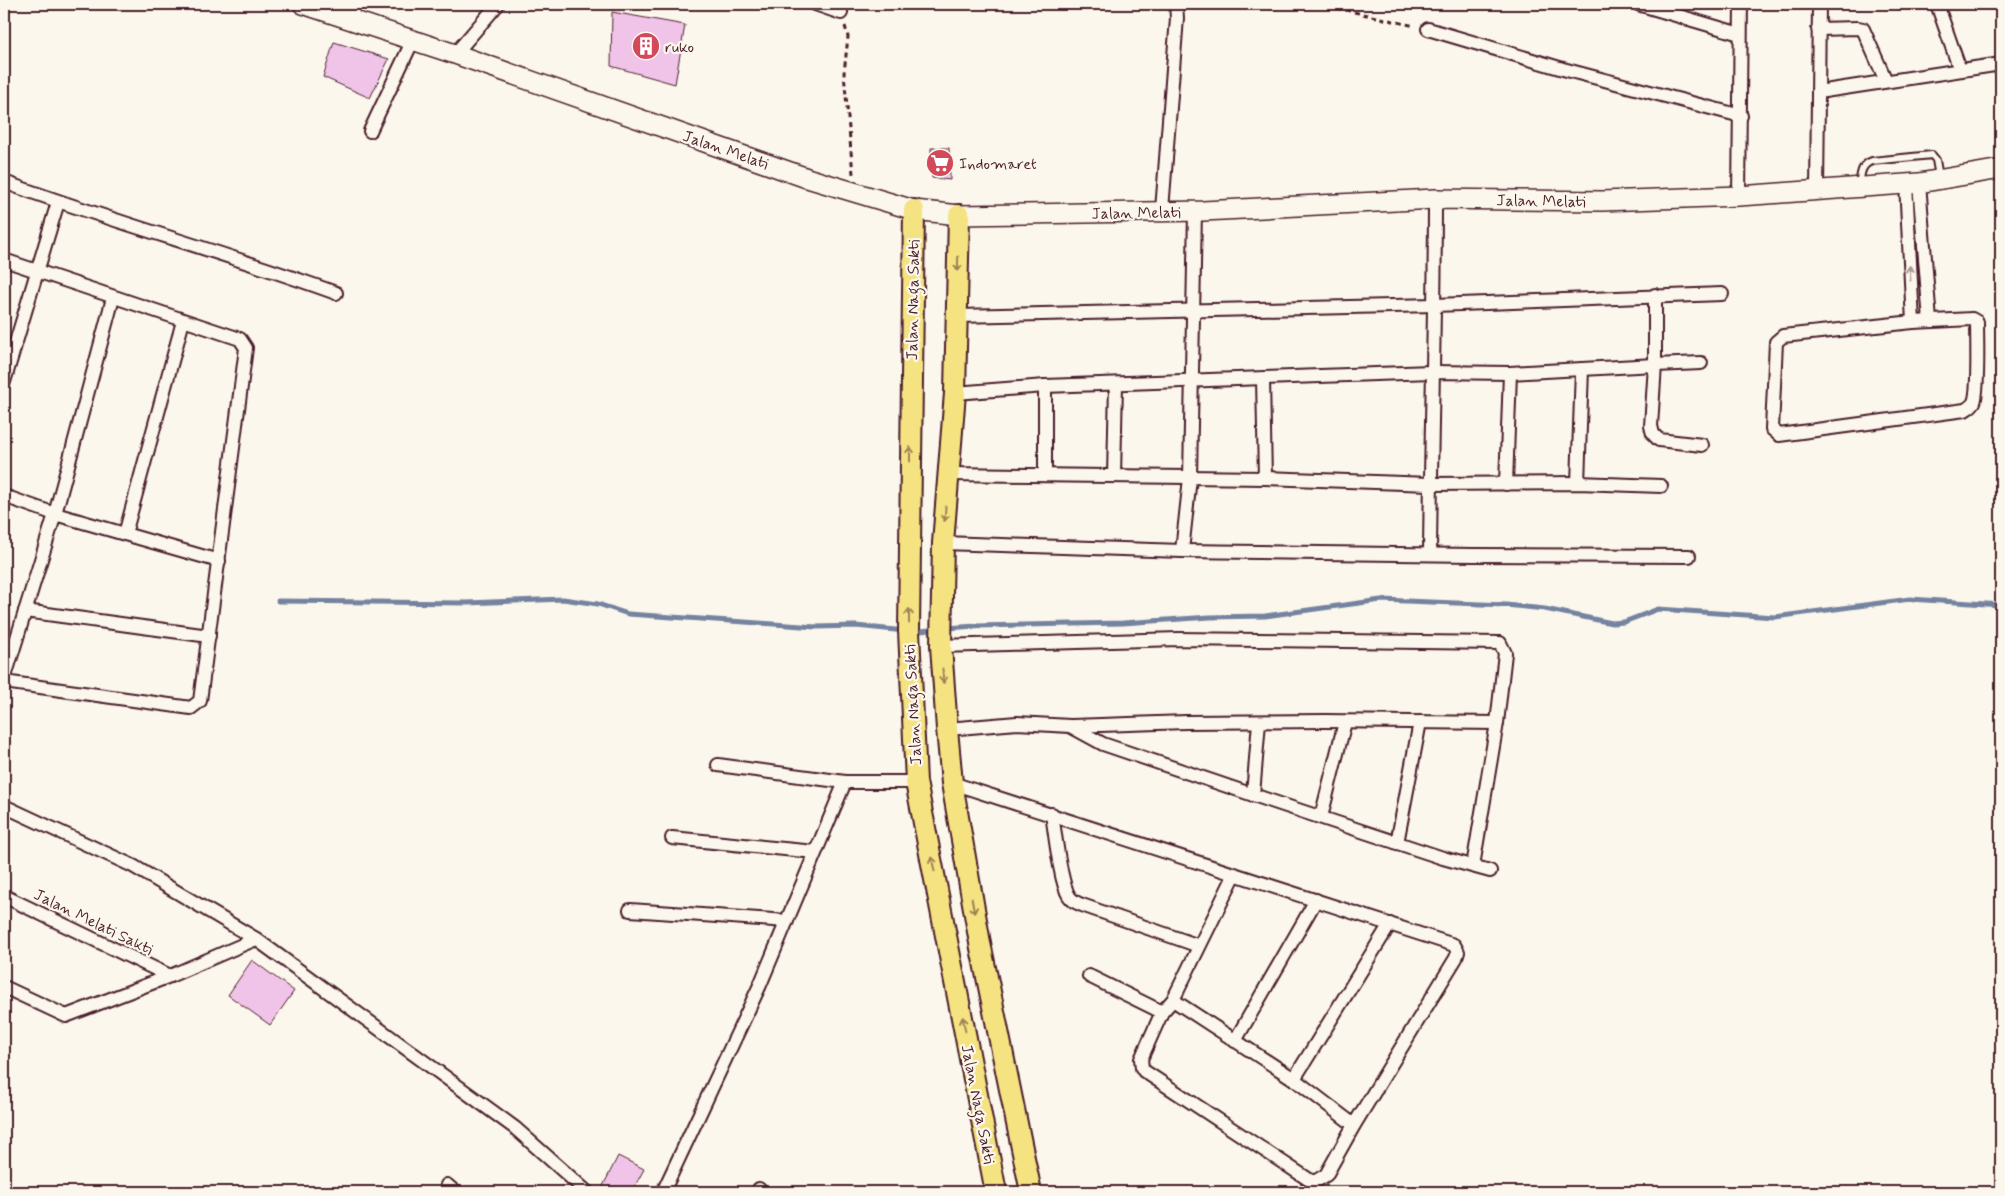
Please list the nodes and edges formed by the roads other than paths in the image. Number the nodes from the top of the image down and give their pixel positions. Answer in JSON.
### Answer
{"nodes":[{"id":1,"x":303,"y":4,"type":"edge"},
{"id":2,"x":358,"y":4,"type":"edge"},
{"id":3,"x":498,"y":4,"type":"edge"},
{"id":4,"x":815,"y":4,"type":"edge"},
{"id":5,"x":1176,"y":4,"type":"edge"},
{"id":6,"x":1638,"y":4,"type":"edge"},
{"id":7,"x":1741,"y":4,"type":"edge"},
{"id":8,"x":1819,"y":4,"type":"edge"},
{"id":9,"x":1937,"y":4,"type":"edge"},
{"id":10,"x":841,"y":8,"type":"edge"},
{"id":11,"x":344,"y":18,"type":"junction"},
{"id":12,"x":1428,"y":29,"type":"road end"},
{"id":13,"x":1818,"y":29,"type":"junction"},
{"id":14,"x":1740,"y":34,"type":"junction"},
{"id":15,"x":413,"y":40,"type":"junction"},
{"id":16,"x":455,"y":54,"type":"junction"},
{"id":17,"x":2001,"y":64,"type":"edge"},
{"id":18,"x":1960,"y":70,"type":"junction"},
{"id":19,"x":1886,"y":81,"type":"junction"},
{"id":20,"x":1818,"y":92,"type":"junction"},
{"id":21,"x":1741,"y":116,"type":"junction"},
{"id":22,"x":370,"y":131,"type":"dead end"},
{"id":23,"x":2001,"y":169,"type":"edge"},
{"id":24,"x":1939,"y":180,"type":"junction"},
{"id":25,"x":4,"y":182,"type":"edge"},
{"id":26,"x":1912,"y":183,"type":"junction"},
{"id":27,"x":1859,"y":187,"type":"junction"},
{"id":28,"x":1817,"y":191,"type":"junction"},
{"id":29,"x":1739,"y":196,"type":"junction"},
{"id":30,"x":1435,"y":199,"type":"junction"},
{"id":31,"x":58,"y":202,"type":"junction"},
{"id":32,"x":914,"y":210,"type":"junction"},
{"id":33,"x":1162,"y":210,"type":"junction"},
{"id":34,"x":1195,"y":211,"type":"junction"},
{"id":35,"x":959,"y":216,"type":"junction"},
{"id":36,"x":4,"y":260,"type":"edge"},
{"id":37,"x":36,"y":272,"type":"junction"},
{"id":38,"x":336,"y":293,"type":"dead end"},
{"id":39,"x":1722,"y":294,"type":"dead end"},
{"id":40,"x":1655,"y":295,"type":"junction"},
{"id":41,"x":113,"y":298,"type":"junction"},
{"id":42,"x":1435,"y":304,"type":"junction"},
{"id":43,"x":1192,"y":310,"type":"junction"},
{"id":44,"x":957,"y":316,"type":"junction"},
{"id":45,"x":183,"y":320,"type":"junction"},
{"id":46,"x":1930,"y":321,"type":"junction"},
{"id":47,"x":1913,"y":322,"type":"junction"},
{"id":48,"x":1701,"y":363,"type":"dead end"},
{"id":49,"x":1655,"y":365,"type":"junction"},
{"id":50,"x":1582,"y":369,"type":"junction"},
{"id":51,"x":1432,"y":372,"type":"junction"},
{"id":52,"x":1510,"y":373,"type":"junction"},
{"id":53,"x":1263,"y":379,"type":"junction"},
{"id":54,"x":4,"y":382,"type":"edge"},
{"id":55,"x":1193,"y":382,"type":"junction"},
{"id":56,"x":1116,"y":384,"type":"junction"},
{"id":57,"x":1044,"y":386,"type":"junction"},
{"id":58,"x":955,"y":393,"type":"junction"},
{"id":59,"x":1702,"y":445,"type":"dead end"},
{"id":60,"x":948,"y":474,"type":"junction"},
{"id":61,"x":1045,"y":474,"type":"junction"},
{"id":62,"x":1114,"y":476,"type":"junction"},
{"id":63,"x":1190,"y":478,"type":"junction"},
{"id":64,"x":1265,"y":478,"type":"junction"},
{"id":65,"x":1430,"y":484,"type":"junction"},
{"id":66,"x":1506,"y":484,"type":"junction"},
{"id":67,"x":1578,"y":484,"type":"junction"},
{"id":68,"x":1661,"y":486,"type":"dead end"},
{"id":69,"x":4,"y":496,"type":"edge"},
{"id":70,"x":55,"y":514,"type":"junction"},
{"id":71,"x":125,"y":534,"type":"junction"},
{"id":72,"x":943,"y":544,"type":"junction"},
{"id":73,"x":1182,"y":551,"type":"junction"},
{"id":74,"x":1430,"y":554,"type":"junction"},
{"id":75,"x":1689,"y":556,"type":"dead end"},
{"id":76,"x":218,"y":561,"type":"junction"},
{"id":77,"x":25,"y":611,"type":"junction"},
{"id":78,"x":209,"y":636,"type":"junction"},
{"id":79,"x":941,"y":646,"type":"junction"},
{"id":80,"x":4,"y":681,"type":"edge"},
{"id":81,"x":1259,"y":722,"type":"junction"},
{"id":82,"x":1345,"y":722,"type":"junction"},
{"id":83,"x":1420,"y":722,"type":"junction"},
{"id":84,"x":1497,"y":723,"type":"junction"},
{"id":85,"x":1070,"y":726,"type":"junction"},
{"id":86,"x":947,"y":729,"type":"junction"},
{"id":87,"x":718,"y":766,"type":"dead end"},
{"id":88,"x":845,"y":782,"type":"junction"},
{"id":89,"x":916,"y":782,"type":"junction"},
{"id":90,"x":952,"y":783,"type":"junction"},
{"id":91,"x":1253,"y":795,"type":"junction"},
{"id":92,"x":4,"y":806,"type":"edge"},
{"id":93,"x":1052,"y":814,"type":"junction"},
{"id":94,"x":1321,"y":817,"type":"junction"},
{"id":95,"x":672,"y":838,"type":"dead end"},
{"id":96,"x":1397,"y":843,"type":"junction"},
{"id":97,"x":816,"y":852,"type":"junction"},
{"id":98,"x":1473,"y":866,"type":"junction"},
{"id":99,"x":1490,"y":871,"type":"dead end"},
{"id":100,"x":1235,"y":874,"type":"junction"},
{"id":101,"x":4,"y":896,"type":"edge"},
{"id":102,"x":1316,"y":900,"type":"junction"},
{"id":103,"x":630,"y":910,"type":"dead end"},
{"id":104,"x":786,"y":921,"type":"junction"},
{"id":105,"x":1390,"y":924,"type":"junction"},
{"id":106,"x":256,"y":938,"type":"junction"},
{"id":107,"x":1199,"y":946,"type":"junction"},
{"id":108,"x":170,"y":976,"type":"junction"},
{"id":109,"x":1089,"y":976,"type":"dead end"},
{"id":110,"x":4,"y":987,"type":"edge"},
{"id":111,"x":1173,"y":1000,"type":"junction"},
{"id":112,"x":1162,"y":1012,"type":"junction"},
{"id":113,"x":1235,"y":1041,"type":"junction"},
{"id":114,"x":1294,"y":1079,"type":"junction"},
{"id":115,"x":1354,"y":1125,"type":"junction"},
{"id":116,"x":587,"y":1192,"type":"edge"},
{"id":117,"x":663,"y":1192,"type":"edge"},
{"id":118,"x":996,"y":1192,"type":"edge"},
{"id":119,"x":1031,"y":1192,"type":"edge"}],
"edges":[{"from":1,"to":11,"type":"main road","name":"Jalan Melati"},
{"from":2,"to":11,"type":"street"},
{"from":3,"to":16,"type":"street"},
{"from":4,"to":10,"type":"street"},
{"from":5,"to":33,"type":"street"},
{"from":6,"to":14,"type":"street"},
{"from":7,"to":14,"type":"street"},
{"from":8,"to":13,"type":"street"},
{"from":9,"to":18,"type":"street"},
{"from":11,"to":15,"type":"main road","name":"Jalan Melati"},
{"from":12,"to":21,"type":"street"},
{"from":13,"to":19,"type":"street"},
{"from":13,"to":20,"type":"street"},
{"from":14,"to":21,"type":"street"},
{"from":15,"to":16,"type":"main road","name":"Jalan Melati"},
{"from":15,"to":22,"type":"street"},
{"from":16,"to":32,"type":"main road","name":"Jalan Melati"},
{"from":17,"to":18,"type":"street"},
{"from":18,"to":19,"type":"street"},
{"from":19,"to":20,"type":"street"},
{"from":20,"to":28,"type":"street"},
{"from":21,"to":29,"type":"street"},
{"from":23,"to":24,"type":"main road","name":"Jalan Melati"},
{"from":24,"to":26,"type":"main road","name":"Jalan Melati"},
{"from":24,"to":27,"type":"lane"},
{"from":25,"to":31,"type":"street"},
{"from":26,"to":27,"type":"main road","name":"Jalan Melati"},
{"from":26,"to":46,"type":"street"},
{"from":47,"to":26,"type":"street","one_way":true},
{"from":27,"to":28,"type":"main road","name":"Jalan Melati"},
{"from":28,"to":29,"type":"main road","name":"Jalan Melati"},
{"from":29,"to":30,"type":"main road","name":"Jalan Melati"},
{"from":30,"to":34,"type":"main road","name":"Jalan Melati"},
{"from":30,"to":42,"type":"street"},
{"from":31,"to":37,"type":"street"},
{"from":31,"to":38,"type":"street"},
{"from":32,"to":35,"type":"main road","name":"Jalan Melati"},
{"from":89,"to":32,"type":"main road","name":"Jalan Naga Sakti","one_way":true},
{"from":33,"to":34,"type":"main road","name":"Jalan Melati"},
{"from":33,"to":35,"type":"main road","name":"Jalan Melati"},
{"from":34,"to":43,"type":"street"},
{"from":35,"to":44,"type":"main road","name":"Jalan Naga Sakti","one_way":true},
{"from":36,"to":37,"type":"street"},
{"from":37,"to":41,"type":"street"},
{"from":37,"to":54,"type":"street"},
{"from":39,"to":40,"type":"street"},
{"from":40,"to":42,"type":"street"},
{"from":40,"to":49,"type":"street"},
{"from":41,"to":45,"type":"street"},
{"from":41,"to":70,"type":"street"},
{"from":42,"to":43,"type":"street"},
{"from":42,"to":51,"type":"street"},
{"from":43,"to":44,"type":"street"},
{"from":43,"to":55,"type":"street"},
{"from":44,"to":58,"type":"main road","name":"Jalan Naga Sakti"},
{"from":45,"to":71,"type":"street"},
{"from":45,"to":76,"type":"street"},
{"from":46,"to":47,"type":"street"},
{"from":46,"to":47,"type":"street"},
{"from":48,"to":49,"type":"street"},
{"from":49,"to":50,"type":"street"},
{"from":49,"to":59,"type":"street"},
{"from":50,"to":52,"type":"street"},
{"from":50,"to":67,"type":"street"},
{"from":51,"to":52,"type":"street"},
{"from":51,"to":53,"type":"street"},
{"from":51,"to":65,"type":"street"},
{"from":52,"to":66,"type":"street"},
{"from":53,"to":55,"type":"street"},
{"from":53,"to":64,"type":"street"},
{"from":55,"to":56,"type":"street"},
{"from":55,"to":63,"type":"street"},
{"from":56,"to":57,"type":"street"},
{"from":56,"to":62,"type":"street"},
{"from":57,"to":58,"type":"street"},
{"from":57,"to":61,"type":"street"},
{"from":58,"to":60,"type":"main road","name":"Jalan Naga Sakti"},
{"from":60,"to":61,"type":"street"},
{"from":60,"to":72,"type":"main road","name":"Jalan Naga Sakti","one_way":true},
{"from":61,"to":62,"type":"street"},
{"from":62,"to":63,"type":"street"},
{"from":63,"to":64,"type":"street"},
{"from":63,"to":73,"type":"street"},
{"from":64,"to":65,"type":"street"},
{"from":65,"to":66,"type":"street"},
{"from":65,"to":74,"type":"street"},
{"from":66,"to":67,"type":"street"},
{"from":67,"to":68,"type":"street"},
{"from":69,"to":70,"type":"street"},
{"from":70,"to":71,"type":"street"},
{"from":70,"to":77,"type":"street"},
{"from":71,"to":76,"type":"street"},
{"from":72,"to":73,"type":"street"},
{"from":72,"to":79,"type":"main road","name":"Jalan Naga Sakti"},
{"from":73,"to":74,"type":"street"},
{"from":74,"to":75,"type":"street"},
{"from":76,"to":78,"type":"street"},
{"from":77,"to":78,"type":"street"},
{"from":77,"to":80,"type":"street"},
{"from":78,"to":80,"type":"street"},
{"from":79,"to":84,"type":"street"},
{"from":79,"to":86,"type":"main road","name":"Jalan Naga Sakti","one_way":true},
{"from":81,"to":82,"type":"street"},
{"from":81,"to":85,"type":"street"},
{"from":81,"to":91,"type":"street"},
{"from":82,"to":83,"type":"street"},
{"from":82,"to":94,"type":"street"},
{"from":83,"to":84,"type":"street"},
{"from":83,"to":96,"type":"street"},
{"from":84,"to":98,"type":"street"},
{"from":85,"to":86,"type":"street"},
{"from":85,"to":91,"type":"street"},
{"from":86,"to":90,"type":"main road","name":"Jalan Naga Sakti"},
{"from":87,"to":88,"type":"street"},
{"from":88,"to":89,"type":"street"},
{"from":88,"to":97,"type":"street"},
{"from":118,"to":89,"type":"main road","name":"Jalan Naga Sakti","one_way":true},
{"from":90,"to":93,"type":"street"},
{"from":90,"to":119,"type":"main road","name":"Jalan Naga Sakti","one_way":true},
{"from":91,"to":94,"type":"street"},
{"from":92,"to":106,"type":"street"},
{"from":93,"to":100,"type":"street"},
{"from":93,"to":107,"type":"street"},
{"from":94,"to":96,"type":"street"},
{"from":95,"to":97,"type":"street"},
{"from":96,"to":98,"type":"street"},
{"from":97,"to":104,"type":"street"},
{"from":98,"to":99,"type":"street"},
{"from":100,"to":102,"type":"street"},
{"from":100,"to":107,"type":"street"},
{"from":101,"to":108,"type":"street","name":"Jalan Melati Sakti"},
{"from":102,"to":105,"type":"street"},
{"from":102,"to":113,"type":"street"},
{"from":103,"to":104,"type":"street"},
{"from":104,"to":117,"type":"street"},
{"from":105,"to":114,"type":"street"},
{"from":105,"to":115,"type":"street"},
{"from":106,"to":108,"type":"street"},
{"from":106,"to":116,"type":"street"},
{"from":107,"to":111,"type":"street"},
{"from":108,"to":110,"type":"street"},
{"from":109,"to":112,"type":"street"},
{"from":111,"to":112,"type":"street"},
{"from":111,"to":113,"type":"street"},
{"from":112,"to":115,"type":"street"},
{"from":113,"to":114,"type":"street"},
{"from":114,"to":115,"type":"street"}]}
